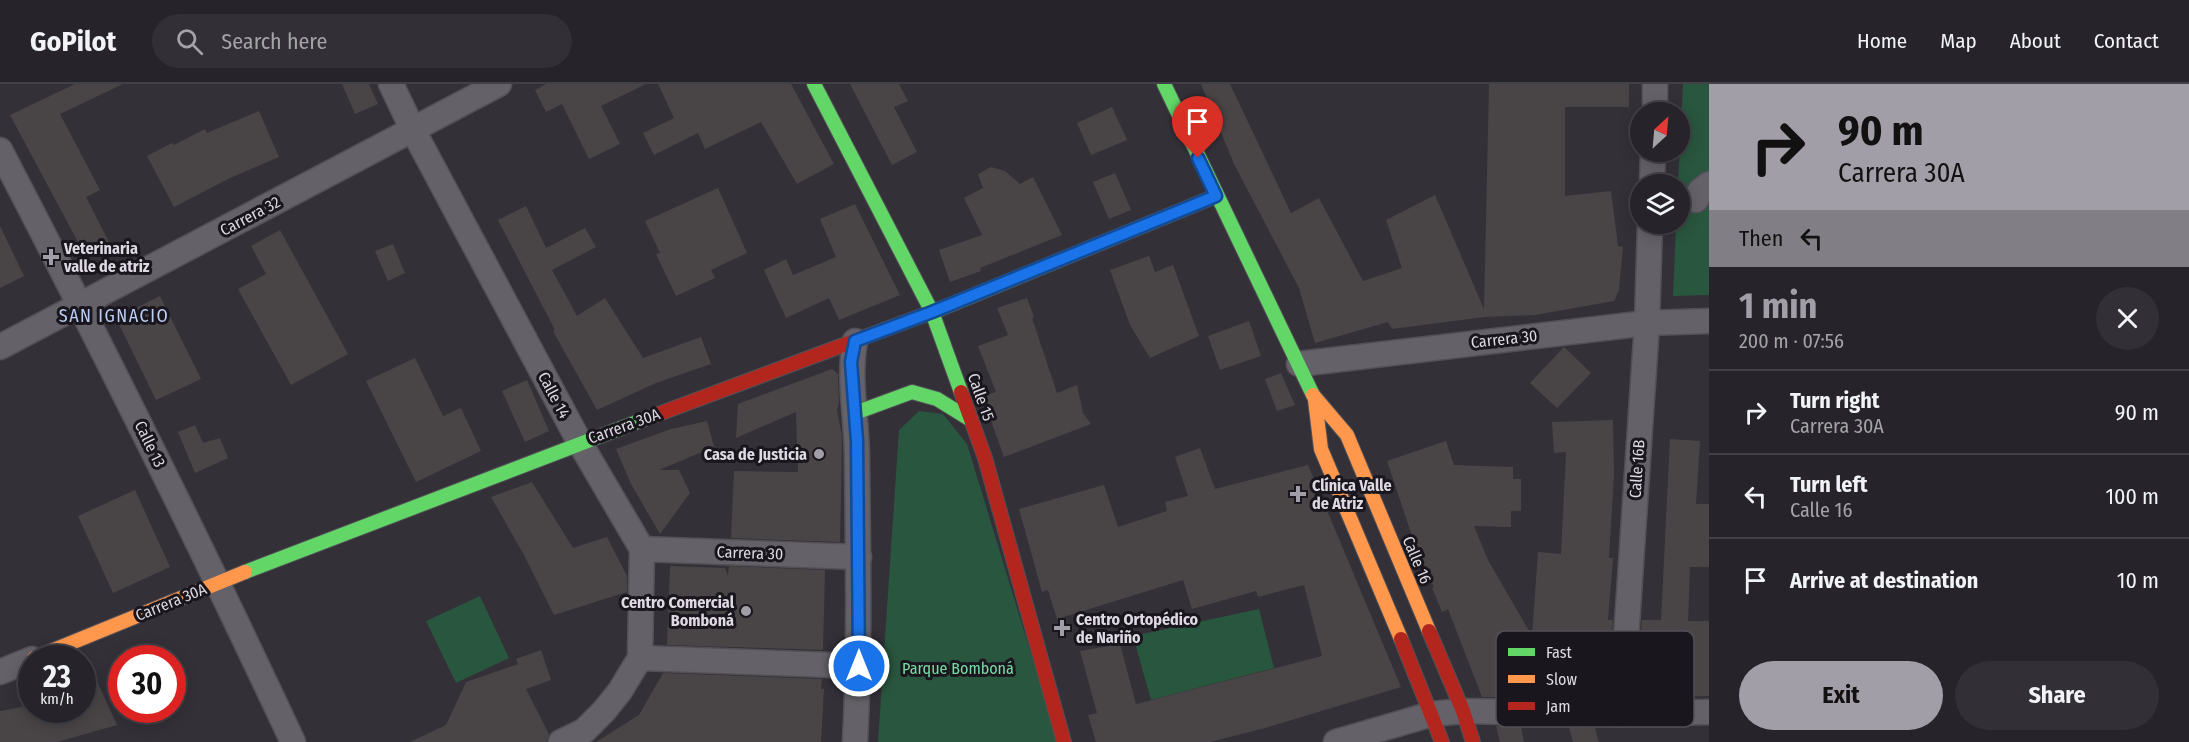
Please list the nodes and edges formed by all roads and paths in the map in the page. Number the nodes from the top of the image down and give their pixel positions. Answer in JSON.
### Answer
{"nodes":[{"id":1,"x":390,"y":84,"type":"edge"},
{"id":2,"x":499,"y":84,"type":"edge"},
{"id":3,"x":1164,"y":84,"type":"edge"},
{"id":4,"x":1655,"y":84,"type":"edge"},
{"id":5,"x":817,"y":85,"type":"edge"},
{"id":6,"x":1654,"y":102,"type":"edge"},
{"id":7,"x":413,"y":130,"type":"junction"},
{"id":8,"x":0,"y":150,"type":"edge"},
{"id":9,"x":1216,"y":196,"type":"junction"},
{"id":10,"x":1650,"y":234,"type":"edge"},
{"id":11,"x":80,"y":305,"type":"junction"},
{"id":12,"x":932,"y":312,"type":"junction"},
{"id":13,"x":1709,"y":321,"type":"edge"},
{"id":14,"x":1647,"y":323,"type":"junction"},
{"id":15,"x":855,"y":341,"type":"junction"},
{"id":16,"x":0,"y":347,"type":"edge"},
{"id":17,"x":1299,"y":364,"type":"junction"},
{"id":18,"x":1315,"y":400,"type":"junction"},
{"id":19,"x":855,"y":413,"type":"junction"},
{"id":20,"x":971,"y":420,"type":"junction"},
{"id":21,"x":580,"y":443,"type":"junction"},
{"id":22,"x":642,"y":549,"type":"junction"},
{"id":23,"x":858,"y":557,"type":"junction"},
{"id":24,"x":219,"y":582,"type":"junction"},
{"id":25,"x":1627,"y":631,"type":"edge"},
{"id":26,"x":67,"y":645,"type":"edge"},
{"id":27,"x":640,"y":658,"type":"junction"},
{"id":28,"x":18,"y":665,"type":"edge"},
{"id":29,"x":859,"y":666,"type":"junction"},
{"id":30,"x":0,"y":672,"type":"edge"},
{"id":31,"x":1463,"y":711,"type":"junction"},
{"id":32,"x":1496,"y":712,"type":"edge"},
{"id":33,"x":1694,"y":712,"type":"edge"},
{"id":34,"x":1709,"y":712,"type":"edge"},
{"id":35,"x":1432,"y":714,"type":"junction"},
{"id":36,"x":293,"y":742,"type":"edge"},
{"id":37,"x":561,"y":742,"type":"edge"},
{"id":38,"x":855,"y":742,"type":"edge"},
{"id":39,"x":1064,"y":742,"type":"edge"},
{"id":40,"x":1336,"y":742,"type":"edge"},
{"id":41,"x":1442,"y":742,"type":"edge"},
{"id":42,"x":1473,"y":742,"type":"edge"}],
"edges":[{"from":1,"to":7,"type":"street","name":"Calle 14"},
{"from":2,"to":7,"type":"street","name":"Carrera 32"},
{"from":3,"to":9,"type":"street","name":"Calle 16"},
{"from":4,"to":6,"type":"street"},
{"from":5,"to":12,"type":"street","name":"Calle 15"},
{"from":7,"to":11,"type":"street","name":"Carrera 32"},
{"from":7,"to":21,"type":"street","name":"Calle 14"},
{"from":8,"to":11,"type":"street","name":"Calle 13"},
{"from":9,"to":12,"type":"street","name":"Carrera 30A"},
{"from":9,"to":17,"type":"street","name":"Calle 16"},
{"from":10,"to":14,"type":"street","name":"Calle 16B"},
{"from":11,"to":16,"type":"street","name":"Carrera 32"},
{"from":11,"to":24,"type":"street","name":"Calle 13"},
{"from":12,"to":15,"type":"street","name":"Carrera 30A"},
{"from":12,"to":20,"type":"street","name":"Calle 15"},
{"from":13,"to":14,"type":"street","name":"Carrera 30"},
{"from":14,"to":17,"type":"street","name":"Carrera 30"},
{"from":14,"to":25,"type":"street","name":"Calle 16B"},
{"from":15,"to":19,"type":"street"},
{"from":15,"to":21,"type":"street","name":"Carrera 30A"},
{"from":17,"to":18,"type":"street","name":"Calle 16"},
{"from":18,"to":31,"type":"street","name":"Calle 16"},
{"from":18,"to":35,"type":"street","name":"Calle 16"},
{"from":19,"to":20,"type":"street"},
{"from":19,"to":23,"type":"street"},
{"from":20,"to":39,"type":"street","name":"Calle 15"},
{"from":21,"to":22,"type":"street","name":"Calle 14"},
{"from":21,"to":24,"type":"street","name":"Carrera 30A"},
{"from":22,"to":23,"type":"street","name":"Carrera 30"},
{"from":22,"to":27,"type":"street"},
{"from":23,"to":29,"type":"street"},
{"from":24,"to":26,"type":"street","name":"Carrera 30A"},
{"from":24,"to":36,"type":"street","name":"Calle 13"},
{"from":27,"to":29,"type":"street"},
{"from":27,"to":37,"type":"street"},
{"from":28,"to":30,"type":"street","name":"Carrera 30A"},
{"from":29,"to":38,"type":"street"},
{"from":31,"to":32,"type":"street"},
{"from":31,"to":35,"type":"street"},
{"from":31,"to":42,"type":"street","name":"Calle 16"},
{"from":33,"to":34,"type":"street"},
{"from":35,"to":40,"type":"street"},
{"from":35,"to":41,"type":"street","name":"Calle 16"}]}
